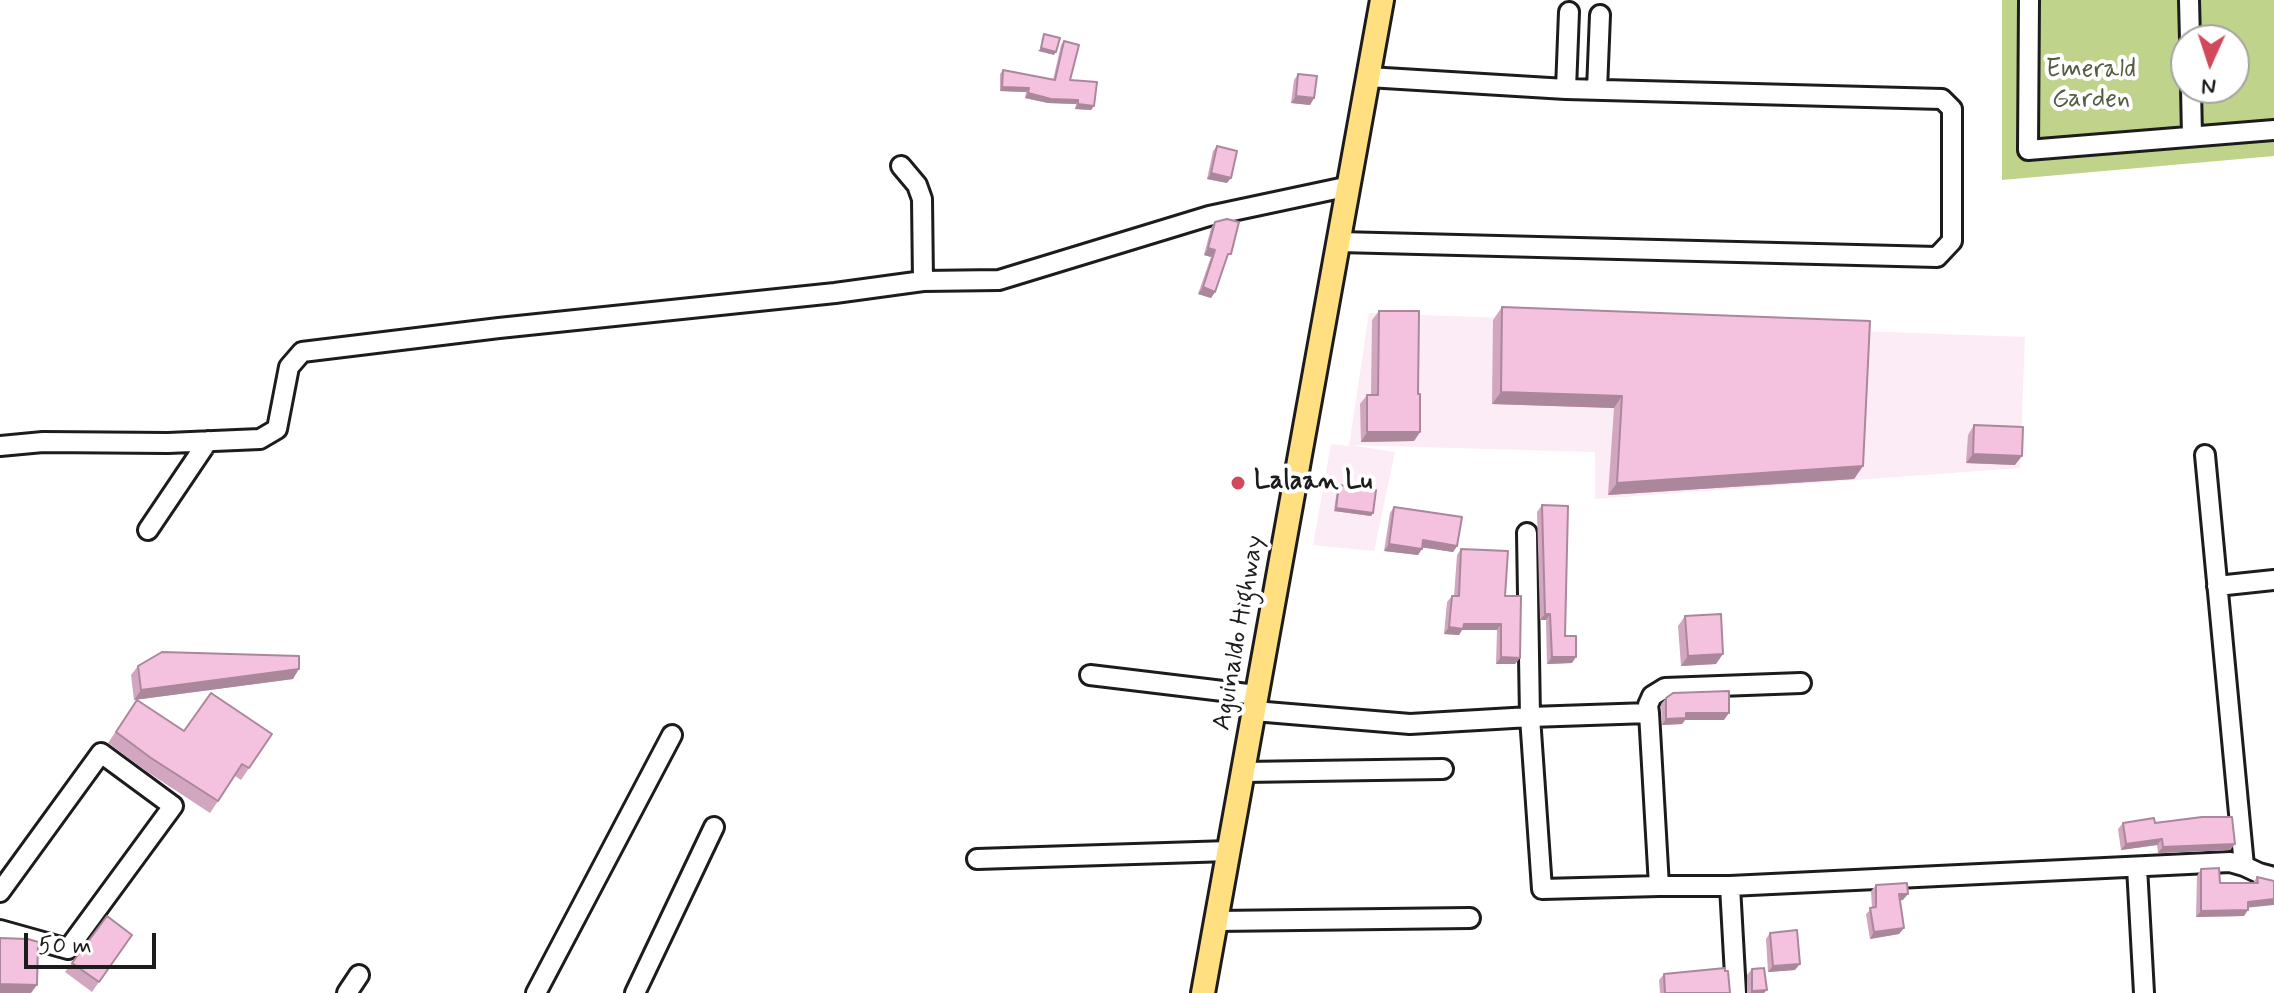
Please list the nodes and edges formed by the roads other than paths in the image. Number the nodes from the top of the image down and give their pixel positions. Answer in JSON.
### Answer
{"nodes":[{"id":1,"x":1382,"y":0,"type":"edge"},
{"id":2,"x":2029,"y":0,"type":"edge"},
{"id":3,"x":2189,"y":0,"type":"edge"},
{"id":4,"x":1569,"y":12,"type":"dead end"},
{"id":5,"x":1600,"y":15,"type":"dead end"},
{"id":6,"x":2190,"y":24,"type":"edge"},
{"id":7,"x":1368,"y":77,"type":"junction"},
{"id":8,"x":1566,"y":89,"type":"junction"},
{"id":9,"x":1597,"y":90,"type":"junction"},
{"id":10,"x":2191,"y":104,"type":"edge"},
{"id":11,"x":2274,"y":130,"type":"edge"},
{"id":12,"x":2192,"y":136,"type":"junction"},
{"id":13,"x":901,"y":166,"type":"dead end"},
{"id":14,"x":1350,"y":186,"type":"junction"},
{"id":15,"x":1339,"y":242,"type":"junction"},
{"id":16,"x":923,"y":281,"type":"junction"},
{"id":17,"x":208,"y":441,"type":"junction"},
{"id":18,"x":0,"y":446,"type":"edge"},
{"id":19,"x":2205,"y":455,"type":"dead end"},
{"id":20,"x":148,"y":530,"type":"dead end"},
{"id":21,"x":1527,"y":533,"type":"dead end"},
{"id":22,"x":2274,"y":580,"type":"edge"},
{"id":23,"x":2217,"y":586,"type":"junction"},
{"id":24,"x":1090,"y":675,"type":"dead end"},
{"id":25,"x":1801,"y":683,"type":"dead end"},
{"id":26,"x":1255,"y":703,"type":"junction"},
{"id":27,"x":1649,"y":713,"type":"junction"},
{"id":28,"x":1530,"y":717,"type":"junction"},
{"id":29,"x":672,"y":735,"type":"dead end"},
{"id":30,"x":1443,"y":769,"type":"dead end"},
{"id":31,"x":1244,"y":772,"type":"junction"},
{"id":32,"x":714,"y":827,"type":"dead end"},
{"id":33,"x":1229,"y":851,"type":"junction"},
{"id":34,"x":977,"y":859,"type":"dead end"},
{"id":35,"x":2244,"y":866,"type":"junction"},
{"id":36,"x":2137,"y":867,"type":"junction"},
{"id":37,"x":2274,"y":877,"type":"edge"},
{"id":38,"x":1659,"y":886,"type":"junction"},
{"id":39,"x":1730,"y":886,"type":"junction"},
{"id":40,"x":0,"y":892,"type":"edge"},
{"id":41,"x":1470,"y":918,"type":"dead end"},
{"id":42,"x":1216,"y":921,"type":"junction"},
{"id":43,"x":0,"y":930,"type":"edge"},
{"id":44,"x":359,"y":975,"type":"dead end"},
{"id":45,"x":347,"y":993,"type":"edge"},
{"id":46,"x":536,"y":993,"type":"edge"},
{"id":47,"x":635,"y":993,"type":"edge"},
{"id":48,"x":1203,"y":993,"type":"edge"},
{"id":49,"x":1736,"y":993,"type":"edge"},
{"id":50,"x":2144,"y":993,"type":"edge"}],
"edges":[{"from":1,"to":7,"type":"main road","name":"Aguinaldo Highway"},
{"from":2,"to":12,"type":"street"},
{"from":3,"to":6,"type":"street"},
{"from":4,"to":8,"type":"street"},
{"from":5,"to":9,"type":"street"},
{"from":7,"to":8,"type":"street"},
{"from":7,"to":14,"type":"main road","name":"Aguinaldo Highway"},
{"from":8,"to":9,"type":"street"},
{"from":9,"to":15,"type":"street"},
{"from":10,"to":12,"type":"street"},
{"from":11,"to":12,"type":"street"},
{"from":13,"to":16,"type":"street"},
{"from":14,"to":15,"type":"main road","name":"Aguinaldo Highway"},
{"from":14,"to":16,"type":"street"},
{"from":15,"to":26,"type":"main road","name":"Aguinaldo Highway"},
{"from":16,"to":17,"type":"street"},
{"from":17,"to":18,"type":"street"},
{"from":17,"to":20,"type":"street"},
{"from":19,"to":23,"type":"street"},
{"from":21,"to":28,"type":"street"},
{"from":22,"to":23,"type":"street"},
{"from":23,"to":35,"type":"street"},
{"from":24,"to":26,"type":"street"},
{"from":25,"to":27,"type":"street"},
{"from":26,"to":28,"type":"street"},
{"from":26,"to":31,"type":"main road","name":"Aguinaldo Highway"},
{"from":27,"to":28,"type":"street"},
{"from":27,"to":38,"type":"street"},
{"from":28,"to":38,"type":"street"},
{"from":29,"to":46,"type":"street"},
{"from":30,"to":31,"type":"street"},
{"from":31,"to":33,"type":"main road","name":"Aguinaldo Highway"},
{"from":32,"to":47,"type":"street"},
{"from":33,"to":34,"type":"street"},
{"from":33,"to":42,"type":"main road","name":"Aguinaldo Highway"},
{"from":35,"to":36,"type":"street"},
{"from":35,"to":37,"type":"street"},
{"from":36,"to":39,"type":"street"},
{"from":36,"to":50,"type":"street"},
{"from":38,"to":39,"type":"street"},
{"from":39,"to":49,"type":"street"},
{"from":40,"to":43,"type":"street"},
{"from":41,"to":42,"type":"street"},
{"from":42,"to":48,"type":"main road","name":"Aguinaldo Highway"},
{"from":44,"to":45,"type":"street"}]}
